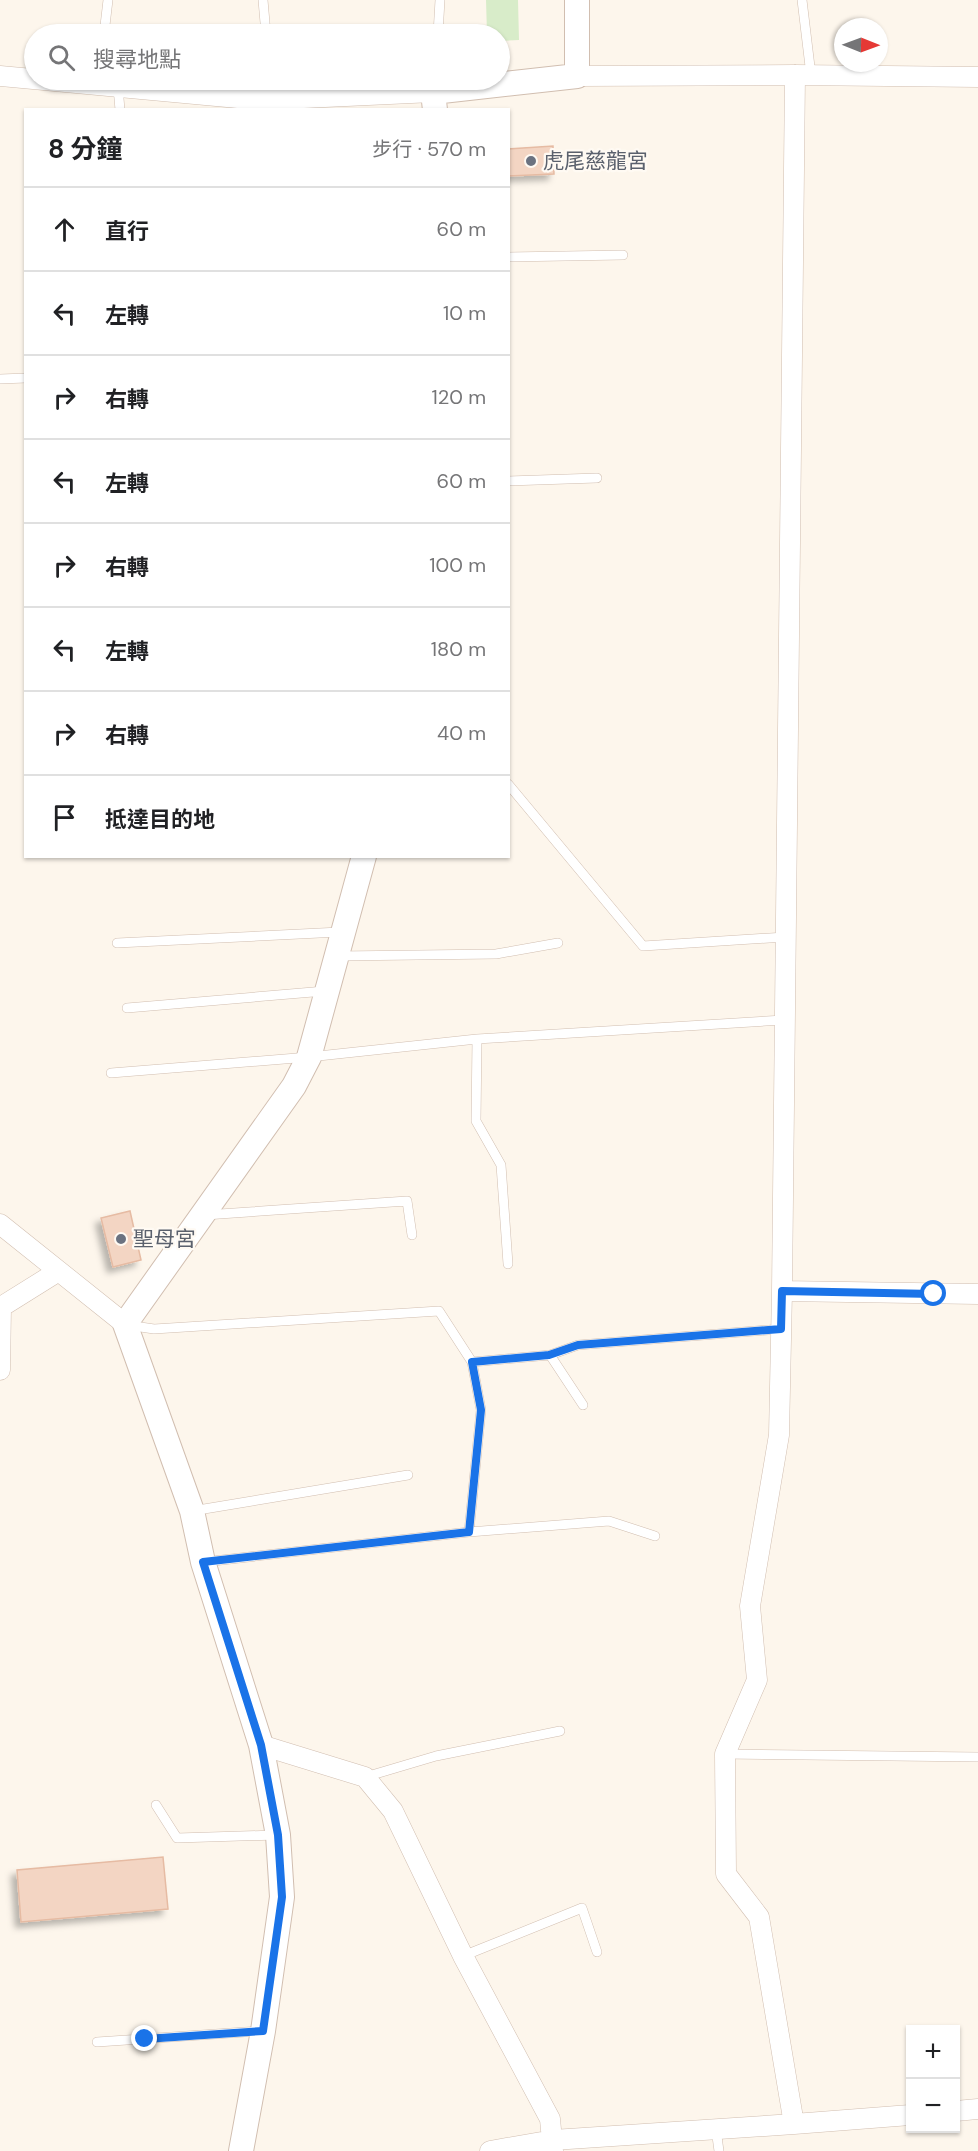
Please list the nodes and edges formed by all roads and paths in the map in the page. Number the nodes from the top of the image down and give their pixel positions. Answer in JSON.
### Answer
{"nodes":[{"id":1,"x":108,"y":0,"type":"edge"},
{"id":2,"x":263,"y":0,"type":"edge"},
{"id":3,"x":440,"y":0,"type":"edge"},
{"id":4,"x":578,"y":0,"type":"edge"},
{"id":5,"x":802,"y":0,"type":"edge"},
{"id":6,"x":105,"y":24,"type":"edge"},
{"id":7,"x":265,"y":24,"type":"edge"},
{"id":8,"x":439,"y":24,"type":"edge"},
{"id":9,"x":803,"y":75,"type":"junction"},
{"id":10,"x":0,"y":76,"type":"edge"},
{"id":11,"x":577,"y":76,"type":"junction"},
{"id":12,"x":24,"y":77,"type":"edge"},
{"id":13,"x":978,"y":77,"type":"edge"},
{"id":14,"x":510,"y":84,"type":"edge"},
{"id":15,"x":118,"y":90,"type":"edge"},
{"id":16,"x":141,"y":90,"type":"edge"},
{"id":17,"x":260,"y":90,"type":"edge"},
{"id":18,"x":466,"y":90,"type":"edge"},
{"id":19,"x":434,"y":94,"type":"edge"},
{"id":20,"x":258,"y":105,"type":"edge"},
{"id":21,"x":120,"y":108,"type":"edge"},
{"id":22,"x":623,"y":255,"type":"dead end"},
{"id":23,"x":510,"y":257,"type":"edge"},
{"id":24,"x":24,"y":378,"type":"edge"},
{"id":25,"x":0,"y":379,"type":"edge"},
{"id":26,"x":597,"y":478,"type":"dead end"},
{"id":27,"x":510,"y":481,"type":"edge"},
{"id":28,"x":510,"y":786,"type":"edge"},
{"id":29,"x":363,"y":858,"type":"edge"},
{"id":30,"x":343,"y":932,"type":"junction"},
{"id":31,"x":785,"y":937,"type":"junction"},
{"id":32,"x":117,"y":943,"type":"dead end"},
{"id":33,"x":558,"y":943,"type":"dead end"},
{"id":34,"x":336,"y":956,"type":"junction"},
{"id":35,"x":327,"y":991,"type":"junction"},
{"id":36,"x":128,"y":1008,"type":"dead end"},
{"id":37,"x":784,"y":1020,"type":"junction"},
{"id":38,"x":477,"y":1039,"type":"junction"},
{"id":39,"x":309,"y":1056,"type":"junction"},
{"id":40,"x":111,"y":1073,"type":"dead end"},
{"id":41,"x":203,"y":1215,"type":"junction"},
{"id":42,"x":0,"y":1224,"type":"edge"},
{"id":43,"x":412,"y":1235,"type":"dead end"},
{"id":44,"x":508,"y":1264,"type":"dead end"},
{"id":45,"x":57,"y":1272,"type":"junction"},
{"id":46,"x":782,"y":1291,"type":"junction"},
{"id":47,"x":978,"y":1294,"type":"edge"},
{"id":48,"x":125,"y":1324,"type":"junction"},
{"id":49,"x":781,"y":1329,"type":"junction"},
{"id":50,"x":549,"y":1355,"type":"junction"},
{"id":51,"x":472,"y":1362,"type":"junction"},
{"id":52,"x":0,"y":1370,"type":"edge"},
{"id":53,"x":583,"y":1405,"type":"dead end"},
{"id":54,"x":408,"y":1475,"type":"dead end"},
{"id":55,"x":192,"y":1511,"type":"junction"},
{"id":56,"x":469,"y":1532,"type":"junction"},
{"id":57,"x":655,"y":1536,"type":"dead end"},
{"id":58,"x":203,"y":1562,"type":"junction"},
{"id":59,"x":560,"y":1731,"type":"dead end"},
{"id":60,"x":261,"y":1745,"type":"junction"},
{"id":61,"x":725,"y":1754,"type":"junction"},
{"id":62,"x":978,"y":1757,"type":"edge"},
{"id":63,"x":366,"y":1777,"type":"junction"},
{"id":64,"x":156,"y":1805,"type":"dead end"},
{"id":65,"x":278,"y":1835,"type":"junction"},
{"id":66,"x":597,"y":1952,"type":"dead end"},
{"id":67,"x":463,"y":1956,"type":"junction"},
{"id":68,"x":263,"y":2031,"type":"junction"},
{"id":69,"x":97,"y":2042,"type":"dead end"},
{"id":70,"x":978,"y":2109,"type":"edge"},
{"id":71,"x":960,"y":2111,"type":"edge"},
{"id":72,"x":906,"y":2115,"type":"edge"},
{"id":73,"x":794,"y":2124,"type":"junction"},
{"id":74,"x":716,"y":2129,"type":"junction"},
{"id":75,"x":553,"y":2145,"type":"edge"},
{"id":76,"x":241,"y":2151,"type":"edge"},
{"id":77,"x":490,"y":2151,"type":"edge"},
{"id":78,"x":719,"y":2151,"type":"edge"}],
"edges":[{"from":1,"to":6,"type":"lane"},
{"from":2,"to":7,"type":"lane"},
{"from":3,"to":8,"type":"lane"},
{"from":4,"to":11,"type":"street"},
{"from":5,"to":9,"type":"lane"},
{"from":9,"to":11,"type":"street"},
{"from":9,"to":13,"type":"street"},
{"from":9,"to":31,"type":"street"},
{"from":10,"to":12,"type":"street"},
{"from":11,"to":14,"type":"street"},
{"from":15,"to":21,"type":"lane"},
{"from":16,"to":20,"type":"street"},
{"from":17,"to":20,"type":"lane"},
{"from":18,"to":19,"type":"street"},
{"from":19,"to":20,"type":"street"},
{"from":22,"to":23,"type":"lane"},
{"from":24,"to":25,"type":"lane"},
{"from":26,"to":27,"type":"lane"},
{"from":28,"to":31,"type":"lane"},
{"from":29,"to":30,"type":"street"},
{"from":30,"to":32,"type":"lane"},
{"from":30,"to":34,"type":"street"},
{"from":31,"to":37,"type":"street"},
{"from":33,"to":34,"type":"lane"},
{"from":34,"to":35,"type":"street"},
{"from":35,"to":36,"type":"lane"},
{"from":35,"to":39,"type":"street"},
{"from":37,"to":38,"type":"lane"},
{"from":37,"to":46,"type":"street"},
{"from":38,"to":39,"type":"lane"},
{"from":38,"to":44,"type":"lane"},
{"from":39,"to":40,"type":"lane"},
{"from":39,"to":41,"type":"street"},
{"from":41,"to":43,"type":"lane"},
{"from":41,"to":48,"type":"street"},
{"from":42,"to":45,"type":"street"},
{"from":45,"to":48,"type":"street"},
{"from":45,"to":52,"type":"street"},
{"from":46,"to":47,"type":"street"},
{"from":46,"to":49,"type":"street"},
{"from":48,"to":51,"type":"lane"},
{"from":48,"to":55,"type":"street"},
{"from":49,"to":50,"type":"lane"},
{"from":49,"to":61,"type":"street"},
{"from":50,"to":51,"type":"lane"},
{"from":50,"to":53,"type":"lane"},
{"from":51,"to":56,"type":"lane"},
{"from":54,"to":55,"type":"lane"},
{"from":55,"to":58,"type":"street"},
{"from":56,"to":57,"type":"lane"},
{"from":56,"to":58,"type":"lane"},
{"from":58,"to":60,"type":"street"},
{"from":59,"to":63,"type":"lane"},
{"from":60,"to":63,"type":"street"},
{"from":60,"to":65,"type":"street"},
{"from":61,"to":62,"type":"lane"},
{"from":61,"to":73,"type":"street"},
{"from":63,"to":67,"type":"street"},
{"from":64,"to":65,"type":"lane"},
{"from":65,"to":68,"type":"street"},
{"from":66,"to":67,"type":"lane"},
{"from":67,"to":75,"type":"street"},
{"from":68,"to":69,"type":"lane"},
{"from":68,"to":76,"type":"street"},
{"from":70,"to":71,"type":"street"},
{"from":72,"to":73,"type":"street"},
{"from":73,"to":74,"type":"street"},
{"from":74,"to":75,"type":"street"},
{"from":74,"to":78,"type":"lane"},
{"from":75,"to":77,"type":"street"}]}
